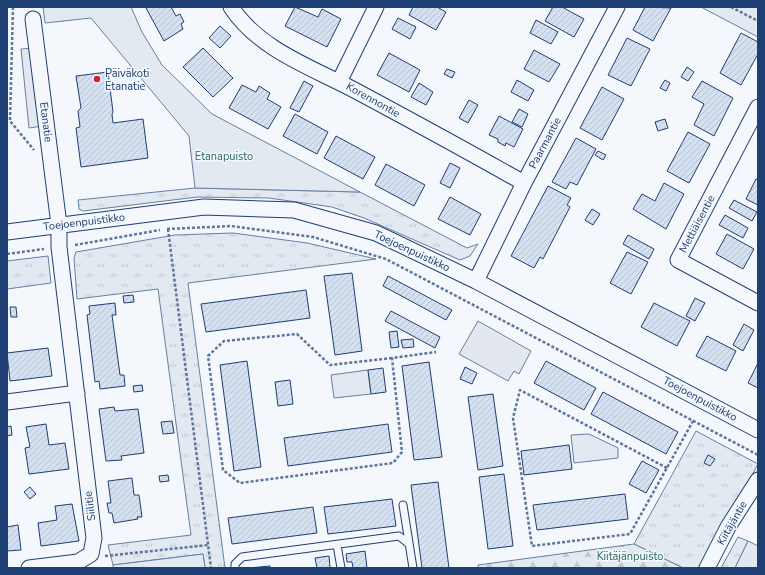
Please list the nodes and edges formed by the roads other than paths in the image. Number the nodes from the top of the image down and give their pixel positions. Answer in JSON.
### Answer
{"nodes":[{"id":1,"x":231,"y":7,"type":"edge"},
{"id":2,"x":376,"y":7,"type":"edge"},
{"id":3,"x":617,"y":7,"type":"edge"},
{"id":4,"x":33,"y":19,"type":"dead end"},
{"id":5,"x":339,"y":82,"type":"junction"},
{"id":6,"x":758,"y":107,"type":"edge"},
{"id":7,"x":524,"y":182,"type":"junction"},
{"id":8,"x":59,"y":225,"type":"junction"},
{"id":9,"x":7,"y":232,"type":"edge"},
{"id":10,"x":476,"y":280,"type":"junction"},
{"id":11,"x":758,"y":303,"type":"edge"},
{"id":12,"x":77,"y":393,"type":"junction"},
{"id":13,"x":7,"y":402,"type":"edge"},
{"id":14,"x":758,"y":430,"type":"edge"},
{"id":15,"x":758,"y":480,"type":"edge"},
{"id":16,"x":403,"y":505,"type":"dead end"},
{"id":17,"x":409,"y":544,"type":"junction"},
{"id":18,"x":337,"y":545,"type":"junction"},
{"id":19,"x":29,"y":568,"type":"edge"},
{"id":20,"x":235,"y":568,"type":"edge"},
{"id":21,"x":341,"y":568,"type":"edge"},
{"id":22,"x":413,"y":568,"type":"edge"},
{"id":23,"x":707,"y":568,"type":"edge"}],
"edges":[{"from":1,"to":5,"type":"street","name":"Korennontie"},
{"from":2,"to":5,"type":"street"},
{"from":3,"to":7,"type":"street","name":"Paarmantie"},
{"from":4,"to":8,"type":"street","name":"Etanatie"},
{"from":5,"to":7,"type":"street","name":"Korennontie"},
{"from":6,"to":11,"type":"street","name":"Mettiäisentie"},
{"from":7,"to":10,"type":"street","name":"Paarmantie"},
{"from":8,"to":9,"type":"street","name":"Toejoenpuistikko"},
{"from":8,"to":10,"type":"street","name":"Toejoenpuistikko"},
{"from":8,"to":12,"type":"street","name":"Siilitie"},
{"from":10,"to":14,"type":"street","name":"Toejoenpuistikko"},
{"from":12,"to":13,"type":"street"},
{"from":12,"to":19,"type":"street","name":"Siilitie"},
{"from":15,"to":23,"type":"street","name":"Kiitäjäntie"},
{"from":16,"to":17,"type":"lane"},
{"from":17,"to":18,"type":"lane"},
{"from":17,"to":22,"type":"lane"},
{"from":18,"to":20,"type":"lane"},
{"from":18,"to":21,"type":"lane"}]}
